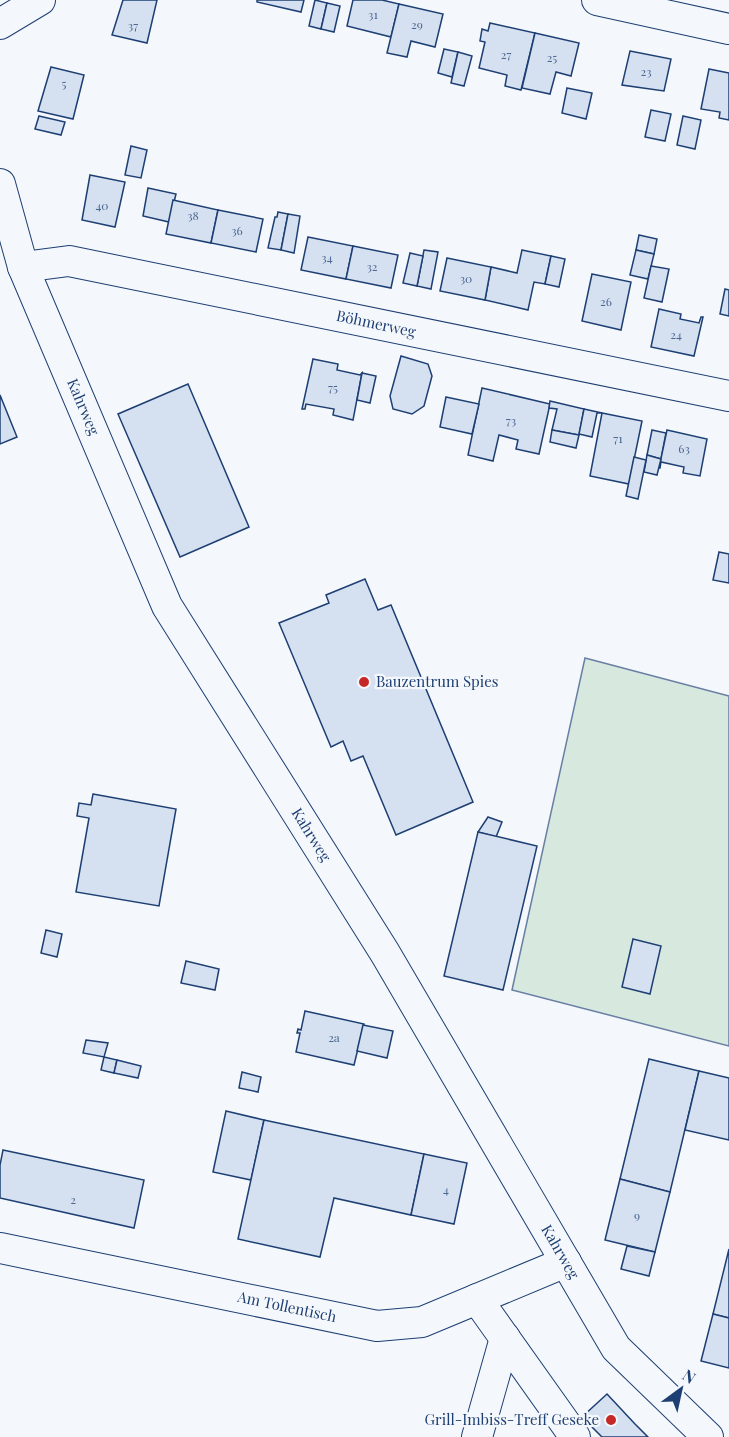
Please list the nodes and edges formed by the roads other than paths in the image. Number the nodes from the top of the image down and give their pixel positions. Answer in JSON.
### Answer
{"nodes":[{"id":1,"x":40,"y":0,"type":"edge"},
{"id":2,"x":597,"y":0,"type":"edge"},
{"id":3,"x":0,"y":24,"type":"edge"},
{"id":4,"x":729,"y":29,"type":"edge"},
{"id":5,"x":0,"y":184,"type":"edge"},
{"id":6,"x":23,"y":267,"type":"junction"},
{"id":7,"x":729,"y":396,"type":"edge"},
{"id":8,"x":0,"y":1248,"type":"edge"},
{"id":9,"x":566,"y":1262,"type":"junction"},
{"id":10,"x":477,"y":1299,"type":"junction"},
{"id":11,"x":505,"y":1338,"type":"junction"},
{"id":12,"x":477,"y":1437,"type":"edge"},
{"id":13,"x":575,"y":1437,"type":"edge"},
{"id":14,"x":708,"y":1437,"type":"edge"}],
"edges":[{"from":1,"to":3,"type":"street"},
{"from":2,"to":4,"type":"street"},
{"from":5,"to":6,"type":"street","name":"Kahrweg"},
{"from":6,"to":7,"type":"street","name":"Böhmerweg"},
{"from":6,"to":9,"type":"street","name":"Kahrweg"},
{"from":8,"to":10,"type":"street","name":"Am Tollentisch"},
{"from":9,"to":10,"type":"street","name":"Am Tollentisch"},
{"from":9,"to":14,"type":"street","name":"Kahrweg"},
{"from":10,"to":11,"type":"street"},
{"from":11,"to":12,"type":"street"},
{"from":11,"to":13,"type":"street"}]}
